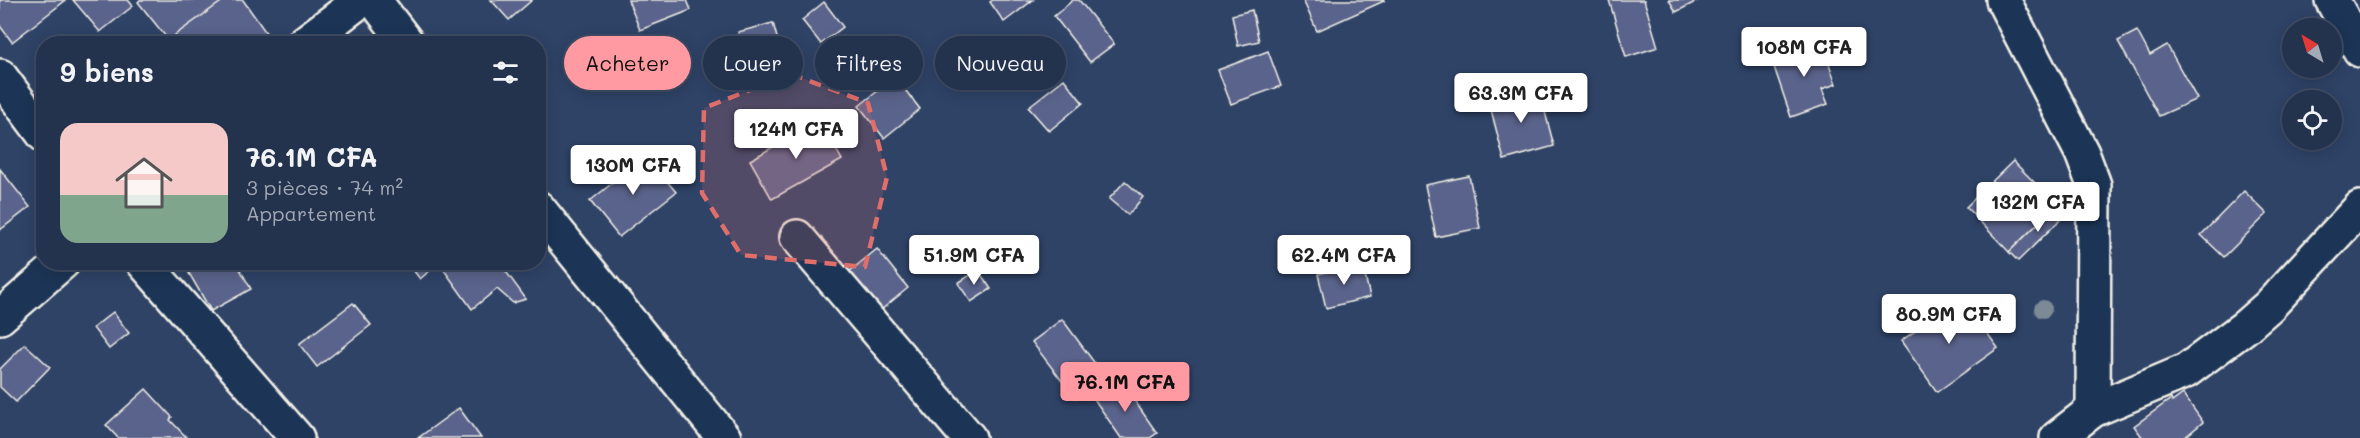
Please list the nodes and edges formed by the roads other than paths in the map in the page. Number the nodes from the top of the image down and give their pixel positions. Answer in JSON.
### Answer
{"nodes":[{"id":1,"x":361,"y":0,"type":"edge"},
{"id":2,"x":374,"y":0,"type":"edge"},
{"id":3,"x":2002,"y":0,"type":"edge"},
{"id":4,"x":2332,"y":0,"type":"edge"},
{"id":5,"x":314,"y":36,"type":"edge"},
{"id":6,"x":402,"y":36,"type":"edge"},
{"id":7,"x":2360,"y":50,"type":"edge"},
{"id":8,"x":0,"y":76,"type":"edge"},
{"id":9,"x":36,"y":124,"type":"edge"},
{"id":10,"x":2360,"y":208,"type":"edge"},
{"id":11,"x":546,"y":218,"type":"edge"},
{"id":12,"x":797,"y":237,"type":"dead end"},
{"id":13,"x":54,"y":270,"type":"edge"},
{"id":14,"x":150,"y":270,"type":"edge"},
{"id":15,"x":0,"y":317,"type":"edge"},
{"id":16,"x":2093,"y":410,"type":"junction"},
{"id":17,"x":297,"y":438,"type":"edge"},
{"id":18,"x":724,"y":438,"type":"edge"},
{"id":19,"x":969,"y":438,"type":"edge"},
{"id":20,"x":2056,"y":438,"type":"edge"}],
"edges":[{"from":1,"to":5,"type":"street"},
{"from":2,"to":6,"type":"street"},
{"from":3,"to":16,"type":"street"},
{"from":4,"to":7,"type":"street"},
{"from":8,"to":9,"type":"street"},
{"from":10,"to":16,"type":"street"},
{"from":11,"to":18,"type":"street"},
{"from":12,"to":19,"type":"street"},
{"from":13,"to":15,"type":"street"},
{"from":14,"to":17,"type":"street"},
{"from":16,"to":20,"type":"street"}]}
